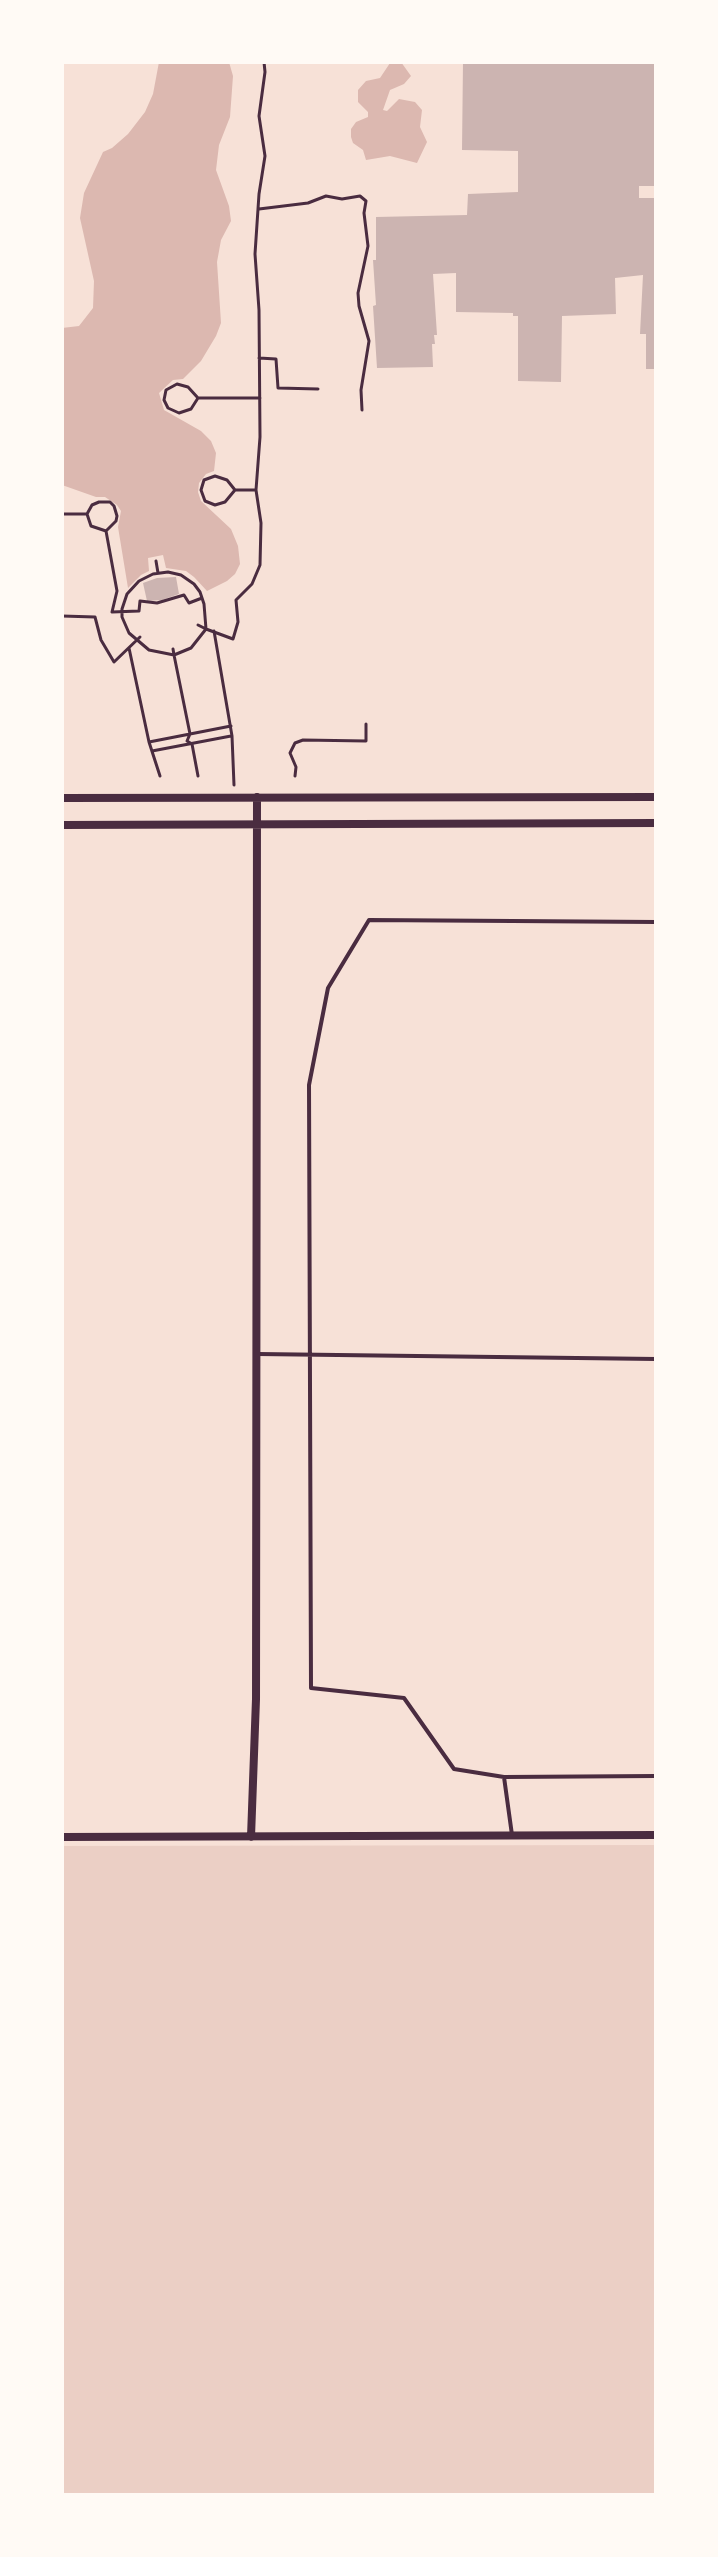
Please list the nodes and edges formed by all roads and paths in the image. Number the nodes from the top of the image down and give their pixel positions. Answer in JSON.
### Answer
{"nodes":[{"id":1,"x":264,"y":62,"type":"edge"},
{"id":2,"x":259,"y":209,"type":"junction"},
{"id":3,"x":259,"y":358,"type":"junction"},
{"id":4,"x":318,"y":389,"type":"dead end"},
{"id":5,"x":198,"y":398,"type":"junction"},
{"id":6,"x":260,"y":398,"type":"junction"},
{"id":7,"x":362,"y":410,"type":"dead end"},
{"id":8,"x":235,"y":490,"type":"junction"},
{"id":9,"x":256,"y":490,"type":"junction"},
{"id":10,"x":62,"y":514,"type":"edge"},
{"id":11,"x":87,"y":514,"type":"junction"},
{"id":12,"x":106,"y":531,"type":"junction"},
{"id":13,"x":156,"y":561,"type":"dead end"},
{"id":14,"x":158,"y":573,"type":"junction"},
{"id":15,"x":202,"y":598,"type":"junction"},
{"id":16,"x":122,"y":612,"type":"junction"},
{"id":17,"x":62,"y":616,"type":"edge"},
{"id":18,"x":198,"y":625,"type":"dead end"},
{"id":19,"x":206,"y":629,"type":"junction"},
{"id":20,"x":214,"y":631,"type":"junction"},
{"id":21,"x":138,"y":639,"type":"junction"},
{"id":22,"x":129,"y":648,"type":"junction"},
{"id":23,"x":173,"y":652,"type":"junction"},
{"id":24,"x":366,"y":724,"type":"dead end"},
{"id":25,"x":231,"y":726,"type":"junction"},
{"id":26,"x":190,"y":734,"type":"junction"},
{"id":27,"x":232,"y":736,"type":"junction"},
{"id":28,"x":149,"y":742,"type":"junction"},
{"id":29,"x":192,"y":744,"type":"junction"},
{"id":30,"x":152,"y":751,"type":"junction"},
{"id":31,"x":160,"y":776,"type":"dead end"},
{"id":32,"x":198,"y":776,"type":"dead end"},
{"id":33,"x":295,"y":776,"type":"dead end"},
{"id":34,"x":234,"y":785,"type":"dead end"},
{"id":35,"x":257,"y":797,"type":"junction"},
{"id":36,"x":656,"y":797,"type":"edge"},
{"id":37,"x":62,"y":798,"type":"edge"},
{"id":38,"x":656,"y":823,"type":"edge"},
{"id":39,"x":62,"y":825,"type":"edge"},
{"id":40,"x":257,"y":825,"type":"junction"},
{"id":41,"x":656,"y":922,"type":"edge"},
{"id":42,"x":256,"y":1354,"type":"junction"},
{"id":43,"x":310,"y":1355,"type":"junction"},
{"id":44,"x":656,"y":1359,"type":"edge"},
{"id":45,"x":656,"y":1776,"type":"edge"},
{"id":46,"x":504,"y":1777,"type":"junction"},
{"id":47,"x":656,"y":1835,"type":"edge"},
{"id":48,"x":512,"y":1836,"type":"junction"},
{"id":49,"x":62,"y":1837,"type":"edge"},
{"id":50,"x":251,"y":1837,"type":"junction"}],
"edges":[{"from":1,"to":2,"type":"path"},
{"from":2,"to":3,"type":"path"},
{"from":2,"to":7,"type":"path"},
{"from":3,"to":4,"type":"path"},
{"from":3,"to":6,"type":"path"},
{"from":5,"to":5,"type":"path"},
{"from":5,"to":6,"type":"path"},
{"from":6,"to":9,"type":"path"},
{"from":8,"to":8,"type":"path"},
{"from":8,"to":9,"type":"path"},
{"from":9,"to":20,"type":"path"},
{"from":10,"to":11,"type":"path"},
{"from":11,"to":12,"type":"path"},
{"from":11,"to":12,"type":"path"},
{"from":12,"to":16,"type":"path"},
{"from":13,"to":14,"type":"path"},
{"from":14,"to":15,"type":"path"},
{"from":14,"to":16,"type":"path"},
{"from":15,"to":16,"type":"path"},
{"from":15,"to":19,"type":"path"},
{"from":16,"to":21,"type":"path"},
{"from":17,"to":22,"type":"path"},
{"from":18,"to":19,"type":"path"},
{"from":19,"to":20,"type":"path"},
{"from":19,"to":23,"type":"path"},
{"from":20,"to":25,"type":"path"},
{"from":21,"to":22,"type":"path"},
{"from":21,"to":23,"type":"path"},
{"from":22,"to":28,"type":"path"},
{"from":23,"to":26,"type":"path"},
{"from":24,"to":33,"type":"path"},
{"from":25,"to":26,"type":"path"},
{"from":25,"to":27,"type":"path"},
{"from":26,"to":28,"type":"path"},
{"from":26,"to":29,"type":"path"},
{"from":27,"to":29,"type":"path"},
{"from":27,"to":34,"type":"path"},
{"from":28,"to":30,"type":"path"},
{"from":29,"to":30,"type":"path"},
{"from":29,"to":32,"type":"path"},
{"from":30,"to":31,"type":"path"},
{"from":35,"to":36,"type":"street"},
{"from":35,"to":37,"type":"street"},
{"from":35,"to":40,"type":"street"},
{"from":38,"to":40,"type":"street"},
{"from":39,"to":40,"type":"street"},
{"from":40,"to":42,"type":"street"},
{"from":41,"to":43,"type":"lane"},
{"from":42,"to":43,"type":"lane"},
{"from":42,"to":50,"type":"street"},
{"from":43,"to":44,"type":"lane"},
{"from":43,"to":46,"type":"lane"},
{"from":45,"to":46,"type":"lane"},
{"from":46,"to":48,"type":"lane"},
{"from":47,"to":48,"type":"street"},
{"from":48,"to":50,"type":"street"},
{"from":49,"to":50,"type":"street"}]}
